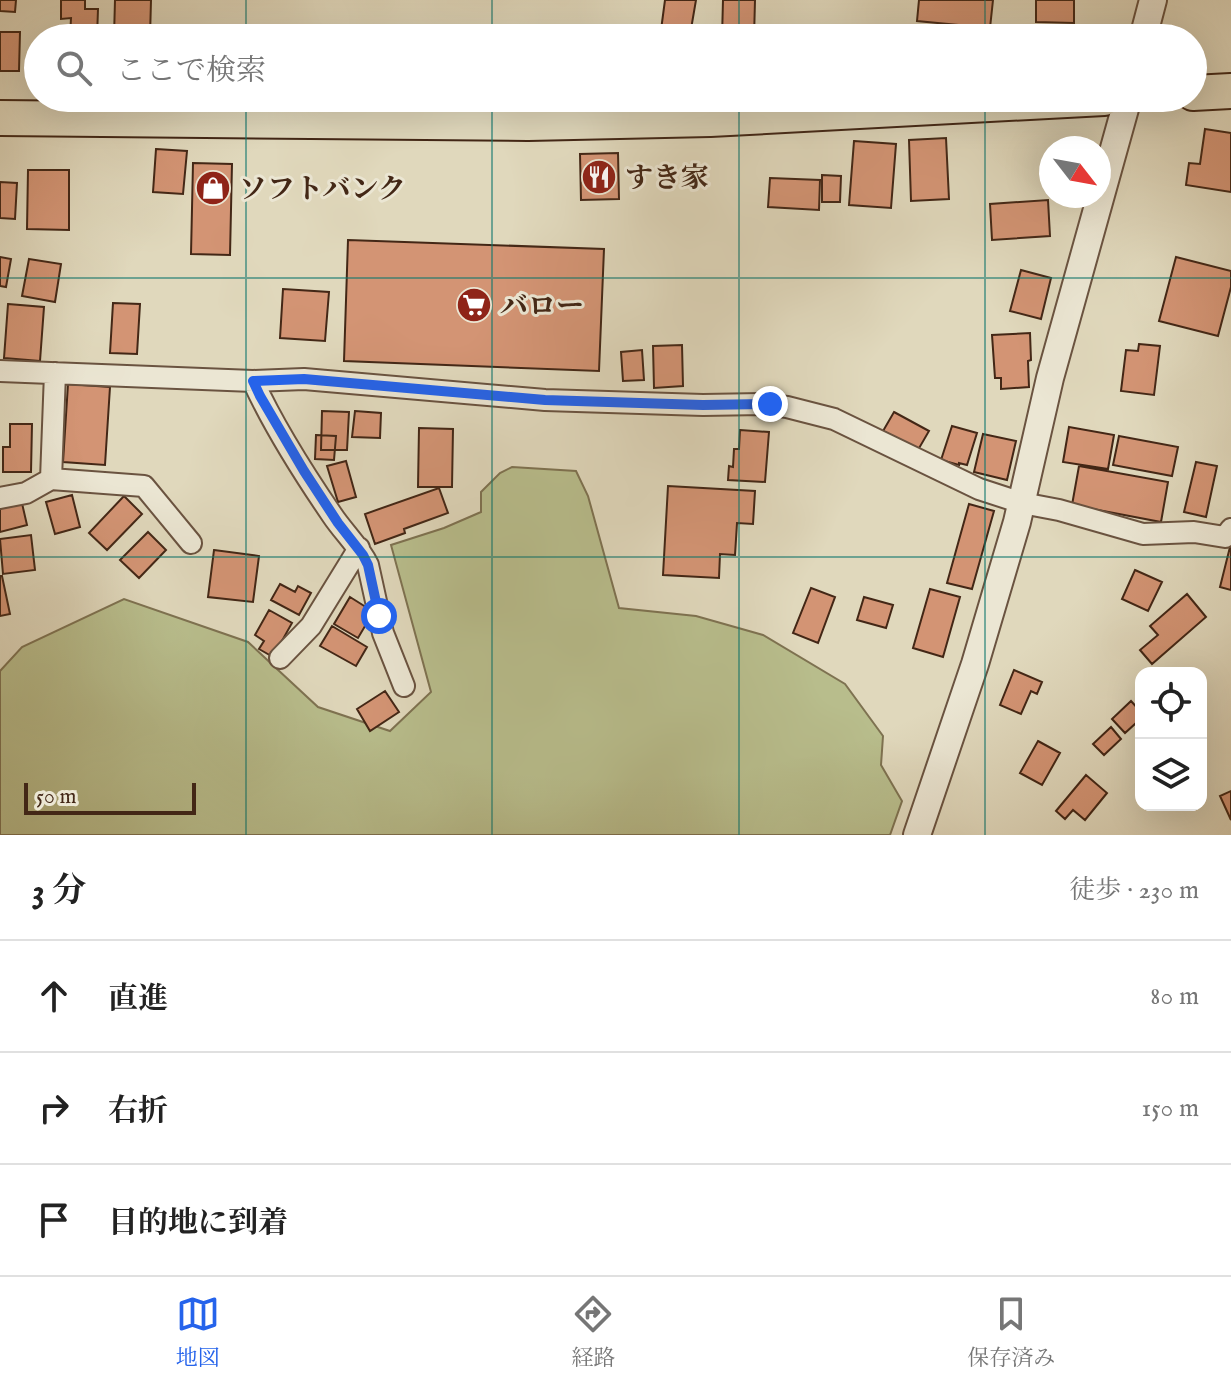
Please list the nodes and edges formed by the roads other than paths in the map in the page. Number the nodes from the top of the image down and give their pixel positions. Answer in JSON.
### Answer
{"nodes":[{"id":1,"x":1153,"y":0,"type":"edge"},
{"id":2,"x":1147,"y":24,"type":"edge"},
{"id":3,"x":1231,"y":91,"type":"edge"},
{"id":4,"x":1207,"y":92,"type":"edge"},
{"id":5,"x":841,"y":112,"type":"edge"},
{"id":6,"x":1124,"y":112,"type":"edge"},
{"id":7,"x":0,"y":118,"type":"edge"},
{"id":8,"x":0,"y":371,"type":"edge"},
{"id":9,"x":55,"y":373,"type":"junction"},
{"id":10,"x":253,"y":381,"type":"junction"},
{"id":11,"x":51,"y":479,"type":"junction"},
{"id":12,"x":0,"y":498,"type":"edge"},
{"id":13,"x":1022,"y":503,"type":"junction"},
{"id":14,"x":1231,"y":529,"type":"edge"},
{"id":15,"x":191,"y":543,"type":"dead end"},
{"id":16,"x":359,"y":548,"type":"junction"},
{"id":17,"x":280,"y":658,"type":"dead end"},
{"id":18,"x":404,"y":686,"type":"dead end"},
{"id":19,"x":917,"y":835,"type":"edge"}],
"edges":[{"from":1,"to":2,"type":"street"},
{"from":3,"to":4,"type":"highway"},
{"from":5,"to":7,"type":"highway"},
{"from":6,"to":13,"type":"street"},
{"from":8,"to":9,"type":"street"},
{"from":9,"to":10,"type":"street"},
{"from":9,"to":11,"type":"street"},
{"from":10,"to":13,"type":"street"},
{"from":10,"to":16,"type":"street"},
{"from":11,"to":12,"type":"street"},
{"from":11,"to":15,"type":"street"},
{"from":13,"to":14,"type":"street"},
{"from":13,"to":19,"type":"street"},
{"from":16,"to":17,"type":"street"},
{"from":16,"to":18,"type":"street"}]}
